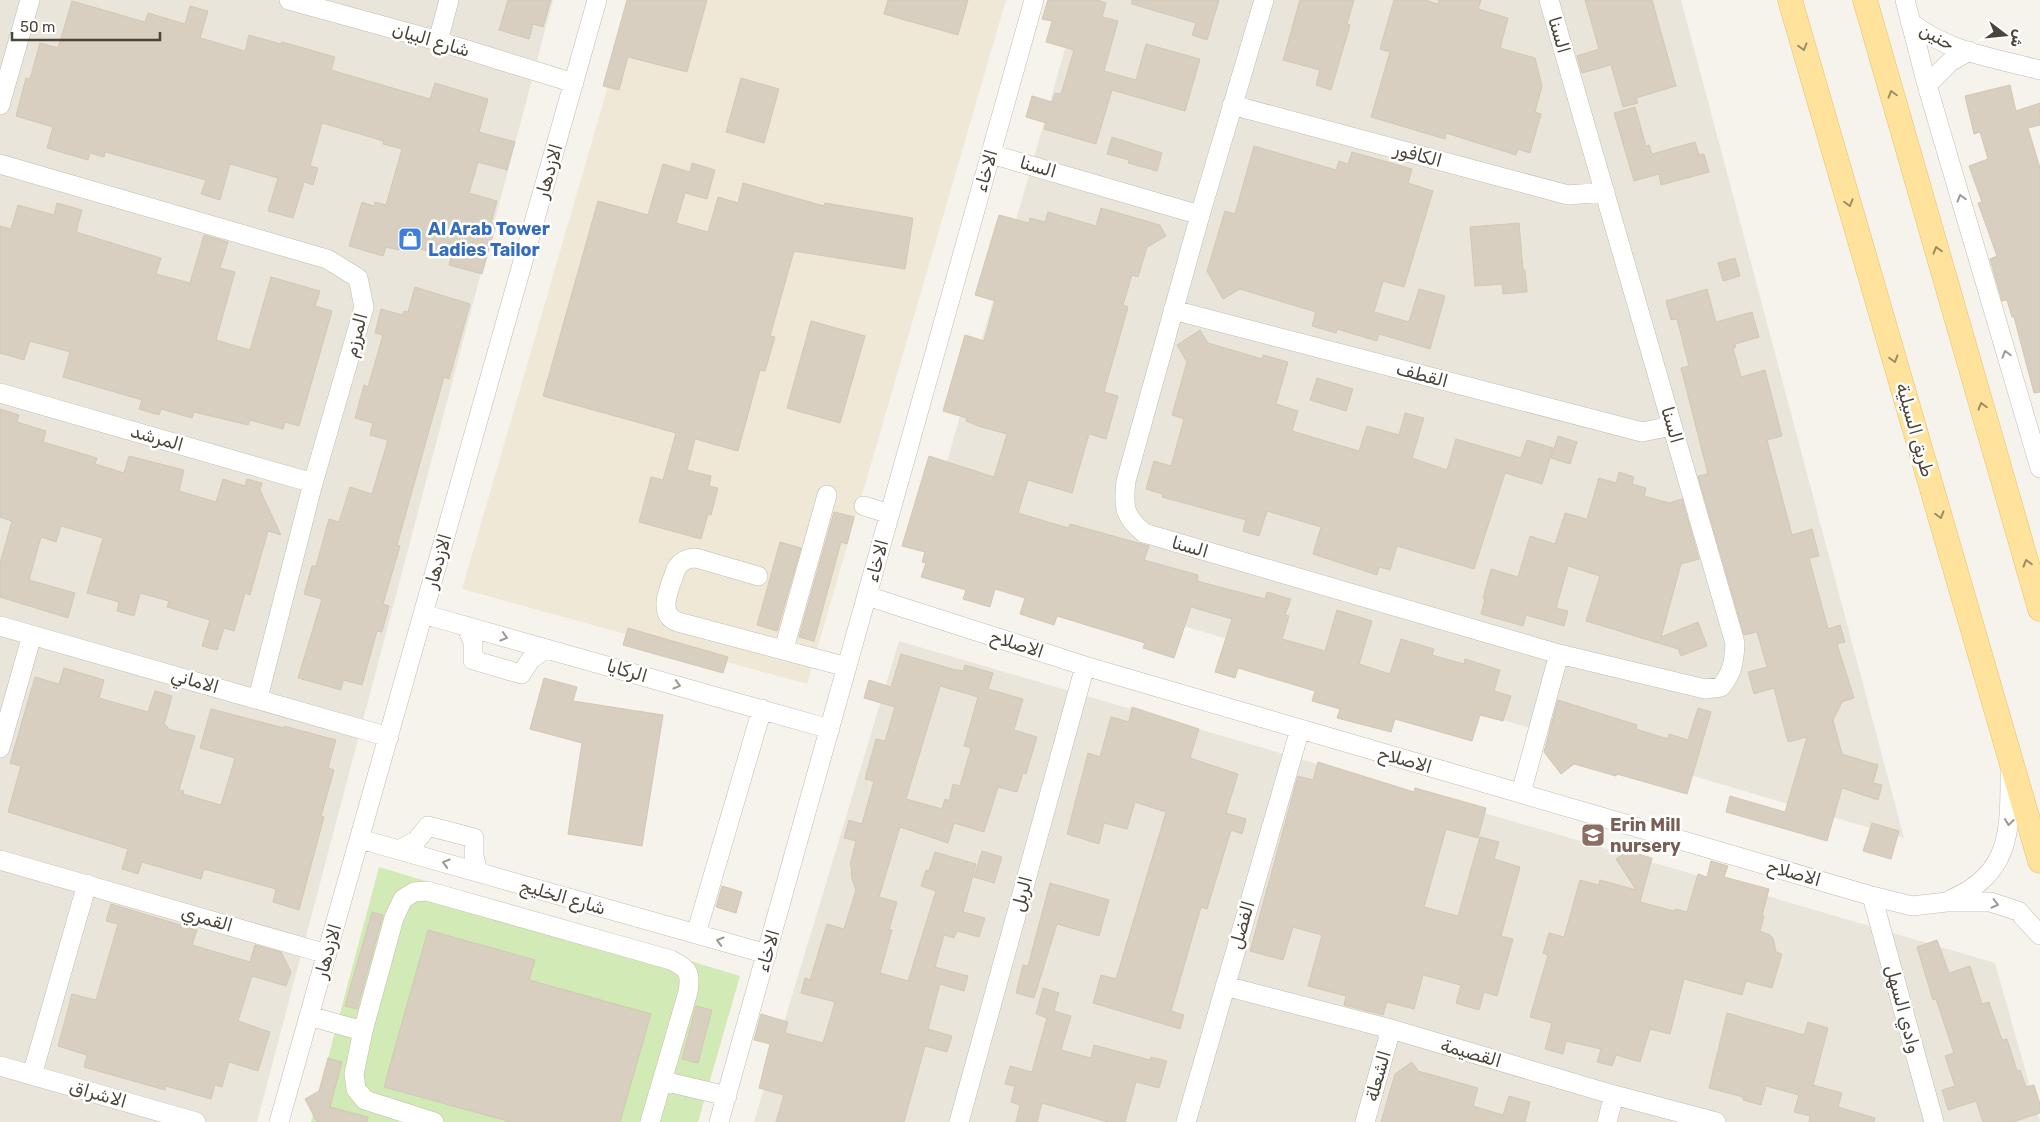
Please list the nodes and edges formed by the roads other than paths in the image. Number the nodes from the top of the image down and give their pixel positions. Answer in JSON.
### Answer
{"nodes":[{"id":1,"x":30,"y":0,"type":"edge"},
{"id":2,"x":289,"y":0,"type":"edge"},
{"id":3,"x":449,"y":0,"type":"edge"},
{"id":4,"x":597,"y":0,"type":"edge"},
{"id":5,"x":1034,"y":0,"type":"edge"},
{"id":6,"x":1264,"y":0,"type":"edge"},
{"id":7,"x":1549,"y":0,"type":"edge"},
{"id":8,"x":1790,"y":0,"type":"edge"},
{"id":9,"x":1865,"y":0,"type":"edge"},
{"id":10,"x":1904,"y":0,"type":"edge"},
{"id":11,"x":1910,"y":22,"type":"junction"},
{"id":12,"x":438,"y":42,"type":"junction"},
{"id":13,"x":1969,"y":52,"type":"junction"},
{"id":14,"x":2040,"y":70,"type":"edge"},
{"id":15,"x":574,"y":83,"type":"junction"},
{"id":16,"x":1927,"y":85,"type":"junction"},
{"id":17,"x":0,"y":104,"type":"edge"},
{"id":18,"x":1232,"y":106,"type":"junction"},
{"id":19,"x":991,"y":154,"type":"junction"},
{"id":20,"x":0,"y":164,"type":"edge"},
{"id":21,"x":1604,"y":192,"type":"junction"},
{"id":22,"x":1200,"y":215,"type":"junction"},
{"id":23,"x":1173,"y":310,"type":"junction"},
{"id":24,"x":0,"y":393,"type":"edge"},
{"id":25,"x":1672,"y":426,"type":"junction"},
{"id":26,"x":2040,"y":468,"type":"edge"},
{"id":27,"x":313,"y":484,"type":"junction"},
{"id":28,"x":827,"y":495,"type":"dead end"},
{"id":29,"x":864,"y":506,"type":"dead end"},
{"id":30,"x":890,"y":514,"type":"junction"},
{"id":31,"x":758,"y":576,"type":"dead end"},
{"id":32,"x":867,"y":596,"type":"junction"},
{"id":33,"x":2040,"y":609,"type":"edge"},
{"id":34,"x":423,"y":614,"type":"junction"},
{"id":35,"x":0,"y":626,"type":"edge"},
{"id":36,"x":466,"y":626,"type":"junction"},
{"id":37,"x":32,"y":635,"type":"junction"},
{"id":38,"x":546,"y":648,"type":"junction"},
{"id":39,"x":784,"y":649,"type":"junction"},
{"id":40,"x":1559,"y":654,"type":"junction"},
{"id":41,"x":1085,"y":666,"type":"junction"},
{"id":42,"x":847,"y":667,"type":"junction"},
{"id":43,"x":258,"y":698,"type":"junction"},
{"id":44,"x":762,"y":709,"type":"junction"},
{"id":45,"x":830,"y":728,"type":"junction"},
{"id":46,"x":1300,"y":728,"type":"junction"},
{"id":47,"x":389,"y":737,"type":"junction"},
{"id":48,"x":0,"y":748,"type":"edge"},
{"id":49,"x":2010,"y":756,"type":"junction"},
{"id":50,"x":1521,"y":794,"type":"junction"},
{"id":51,"x":360,"y":839,"type":"junction"},
{"id":52,"x":399,"y":850,"type":"junction"},
{"id":53,"x":0,"y":860,"type":"edge"},
{"id":54,"x":2040,"y":860,"type":"edge"},
{"id":55,"x":486,"y":875,"type":"junction"},
{"id":56,"x":87,"y":884,"type":"junction"},
{"id":57,"x":1872,"y":896,"type":"junction"},
{"id":58,"x":1947,"y":902,"type":"junction"},
{"id":59,"x":485,"y":908,"type":"junction"},
{"id":60,"x":658,"y":923,"type":"junction"},
{"id":61,"x":696,"y":934,"type":"junction"},
{"id":62,"x":2040,"y":935,"type":"edge"},
{"id":63,"x":327,"y":954,"type":"junction"},
{"id":64,"x":650,"y":954,"type":"junction"},
{"id":65,"x":767,"y":954,"type":"junction"},
{"id":66,"x":1225,"y":986,"type":"junction"},
{"id":67,"x":309,"y":1016,"type":"junction"},
{"id":68,"x":1391,"y":1029,"type":"junction"},
{"id":69,"x":363,"y":1031,"type":"junction"},
{"id":70,"x":0,"y":1066,"type":"edge"},
{"id":71,"x":32,"y":1075,"type":"junction"},
{"id":72,"x":663,"y":1081,"type":"junction"},
{"id":73,"x":1614,"y":1095,"type":"junction"},
{"id":74,"x":727,"y":1096,"type":"junction"},
{"id":75,"x":196,"y":1122,"type":"edge"},
{"id":76,"x":279,"y":1122,"type":"edge"},
{"id":77,"x":434,"y":1122,"type":"edge"},
{"id":78,"x":650,"y":1122,"type":"edge"},
{"id":79,"x":719,"y":1122,"type":"edge"},
{"id":80,"x":959,"y":1122,"type":"edge"},
{"id":81,"x":1186,"y":1122,"type":"edge"},
{"id":82,"x":1365,"y":1122,"type":"edge"},
{"id":83,"x":1606,"y":1122,"type":"edge"},
{"id":84,"x":1716,"y":1122,"type":"edge"},
{"id":85,"x":1934,"y":1122,"type":"edge"}],
"edges":[{"from":1,"to":17,"type":"street"},
{"from":2,"to":12,"type":"street","name":"شارع البيان"},
{"from":3,"to":12,"type":"street"},
{"from":4,"to":15,"type":"street","name":"الازدهار"},
{"from":5,"to":19,"type":"street","name":"الاخاء"},
{"from":6,"to":18,"type":"street","name":"السنا"},
{"from":7,"to":21,"type":"street","name":"السنا"},
{"from":8,"to":49,"type":"main road","name":"طريق السيلية","one_way":true},
{"from":33,"to":9,"type":"main road","one_way":true},
{"from":10,"to":11,"type":"street"},
{"from":11,"to":13,"type":"street","name":"حنين"},
{"from":11,"to":16,"type":"street"},
{"from":12,"to":15,"type":"street","name":"شارع البيان"},
{"from":13,"to":14,"type":"street"},
{"from":13,"to":16,"type":"street","name":"حنين"},
{"from":15,"to":34,"type":"street","name":"الازدهار"},
{"from":26,"to":16,"type":"street","one_way":true},
{"from":18,"to":21,"type":"street","name":"الكافور"},
{"from":18,"to":22,"type":"street","name":"السنا"},
{"from":19,"to":22,"type":"street","name":"السنا"},
{"from":19,"to":30,"type":"street","name":"الاخاء"},
{"from":20,"to":27,"type":"street","name":"المرزم"},
{"from":21,"to":25,"type":"street","name":"السنا"},
{"from":22,"to":23,"type":"street","name":"السنا"},
{"from":23,"to":25,"type":"street","name":"القطف"},
{"from":23,"to":40,"type":"street","name":"السنا"},
{"from":24,"to":27,"type":"street","name":"المرشد"},
{"from":25,"to":40,"type":"street","name":"السنا"},
{"from":27,"to":43,"type":"street","name":"المرزم"},
{"from":28,"to":39,"type":"street"},
{"from":29,"to":30,"type":"street"},
{"from":30,"to":32,"type":"street","name":"الاخاء"},
{"from":31,"to":39,"type":"street"},
{"from":32,"to":41,"type":"street","name":"الاصلاح"},
{"from":32,"to":42,"type":"street","name":"الاخاء"},
{"from":34,"to":36,"type":"street","name":"الركايا"},
{"from":34,"to":47,"type":"street","name":"الازدهار"},
{"from":35,"to":37,"type":"street","name":"الاماني"},
{"from":36,"to":38,"type":"street","name":"الركايا","one_way":true},
{"from":36,"to":38,"type":"street"},
{"from":37,"to":43,"type":"street","name":"الاماني"},
{"from":37,"to":48,"type":"street"},
{"from":38,"to":44,"type":"street","name":"الركايا","one_way":true},
{"from":39,"to":42,"type":"street"},
{"from":40,"to":50,"type":"street"},
{"from":41,"to":46,"type":"street","name":"الاصلاح"},
{"from":41,"to":80,"type":"street","name":"الربل"},
{"from":42,"to":45,"type":"street","name":"الاخاء"},
{"from":43,"to":47,"type":"street","name":"الاماني"},
{"from":44,"to":45,"type":"street","name":"الركايا"},
{"from":44,"to":61,"type":"street"},
{"from":45,"to":65,"type":"street","name":"الاخاء"},
{"from":46,"to":50,"type":"street","name":"الاصلاح"},
{"from":46,"to":66,"type":"street","name":"الفضل"},
{"from":47,"to":51,"type":"street","name":"الازدهار"},
{"from":49,"to":54,"type":"main road","name":"طريق السيلية"},
{"from":49,"to":58,"type":"street","name":"الاصلاح","one_way":true},
{"from":50,"to":57,"type":"street","name":"الاصلاح"},
{"from":51,"to":52,"type":"street","name":"شارع الخليج"},
{"from":51,"to":63,"type":"street","name":"الازدهار"},
{"from":55,"to":52,"type":"street","name":"شارع الخليج","one_way":true},
{"from":52,"to":55,"type":"street"},
{"from":53,"to":56,"type":"street","name":"القمري"},
{"from":55,"to":59,"type":"street"},
{"from":55,"to":60,"type":"street","name":"شارع الخليج"},
{"from":56,"to":63,"type":"street","name":"القمري"},
{"from":56,"to":71,"type":"street"},
{"from":57,"to":58,"type":"street","name":"الاصلاح"},
{"from":57,"to":85,"type":"street","name":"وادي السهل"},
{"from":58,"to":62,"type":"street","name":"الاصلاح","one_way":true},
{"from":59,"to":64,"type":"street"},
{"from":59,"to":69,"type":"street"},
{"from":60,"to":61,"type":"street","name":"شارع الخليج"},
{"from":60,"to":64,"type":"street"},
{"from":65,"to":61,"type":"street","name":"شارع الخليج","one_way":true},
{"from":63,"to":67,"type":"street","name":"الازدهار"},
{"from":64,"to":72,"type":"street"},
{"from":65,"to":74,"type":"street","name":"الاخاء"},
{"from":66,"to":68,"type":"street","name":"القصيمة"},
{"from":66,"to":81,"type":"street","name":"الفضل"},
{"from":67,"to":69,"type":"street"},
{"from":67,"to":76,"type":"street","name":"الازدهار"},
{"from":68,"to":73,"type":"street","name":"القصيمة"},
{"from":68,"to":82,"type":"street","name":"الشعلة"},
{"from":69,"to":77,"type":"street"},
{"from":70,"to":71,"type":"street","name":"الاشراق"},
{"from":71,"to":75,"type":"street","name":"الاشراق"},
{"from":72,"to":74,"type":"street"},
{"from":72,"to":78,"type":"street"},
{"from":73,"to":83,"type":"street"},
{"from":73,"to":84,"type":"street","name":"القصيمة"},
{"from":74,"to":79,"type":"street","name":"الاخاء"}]}
